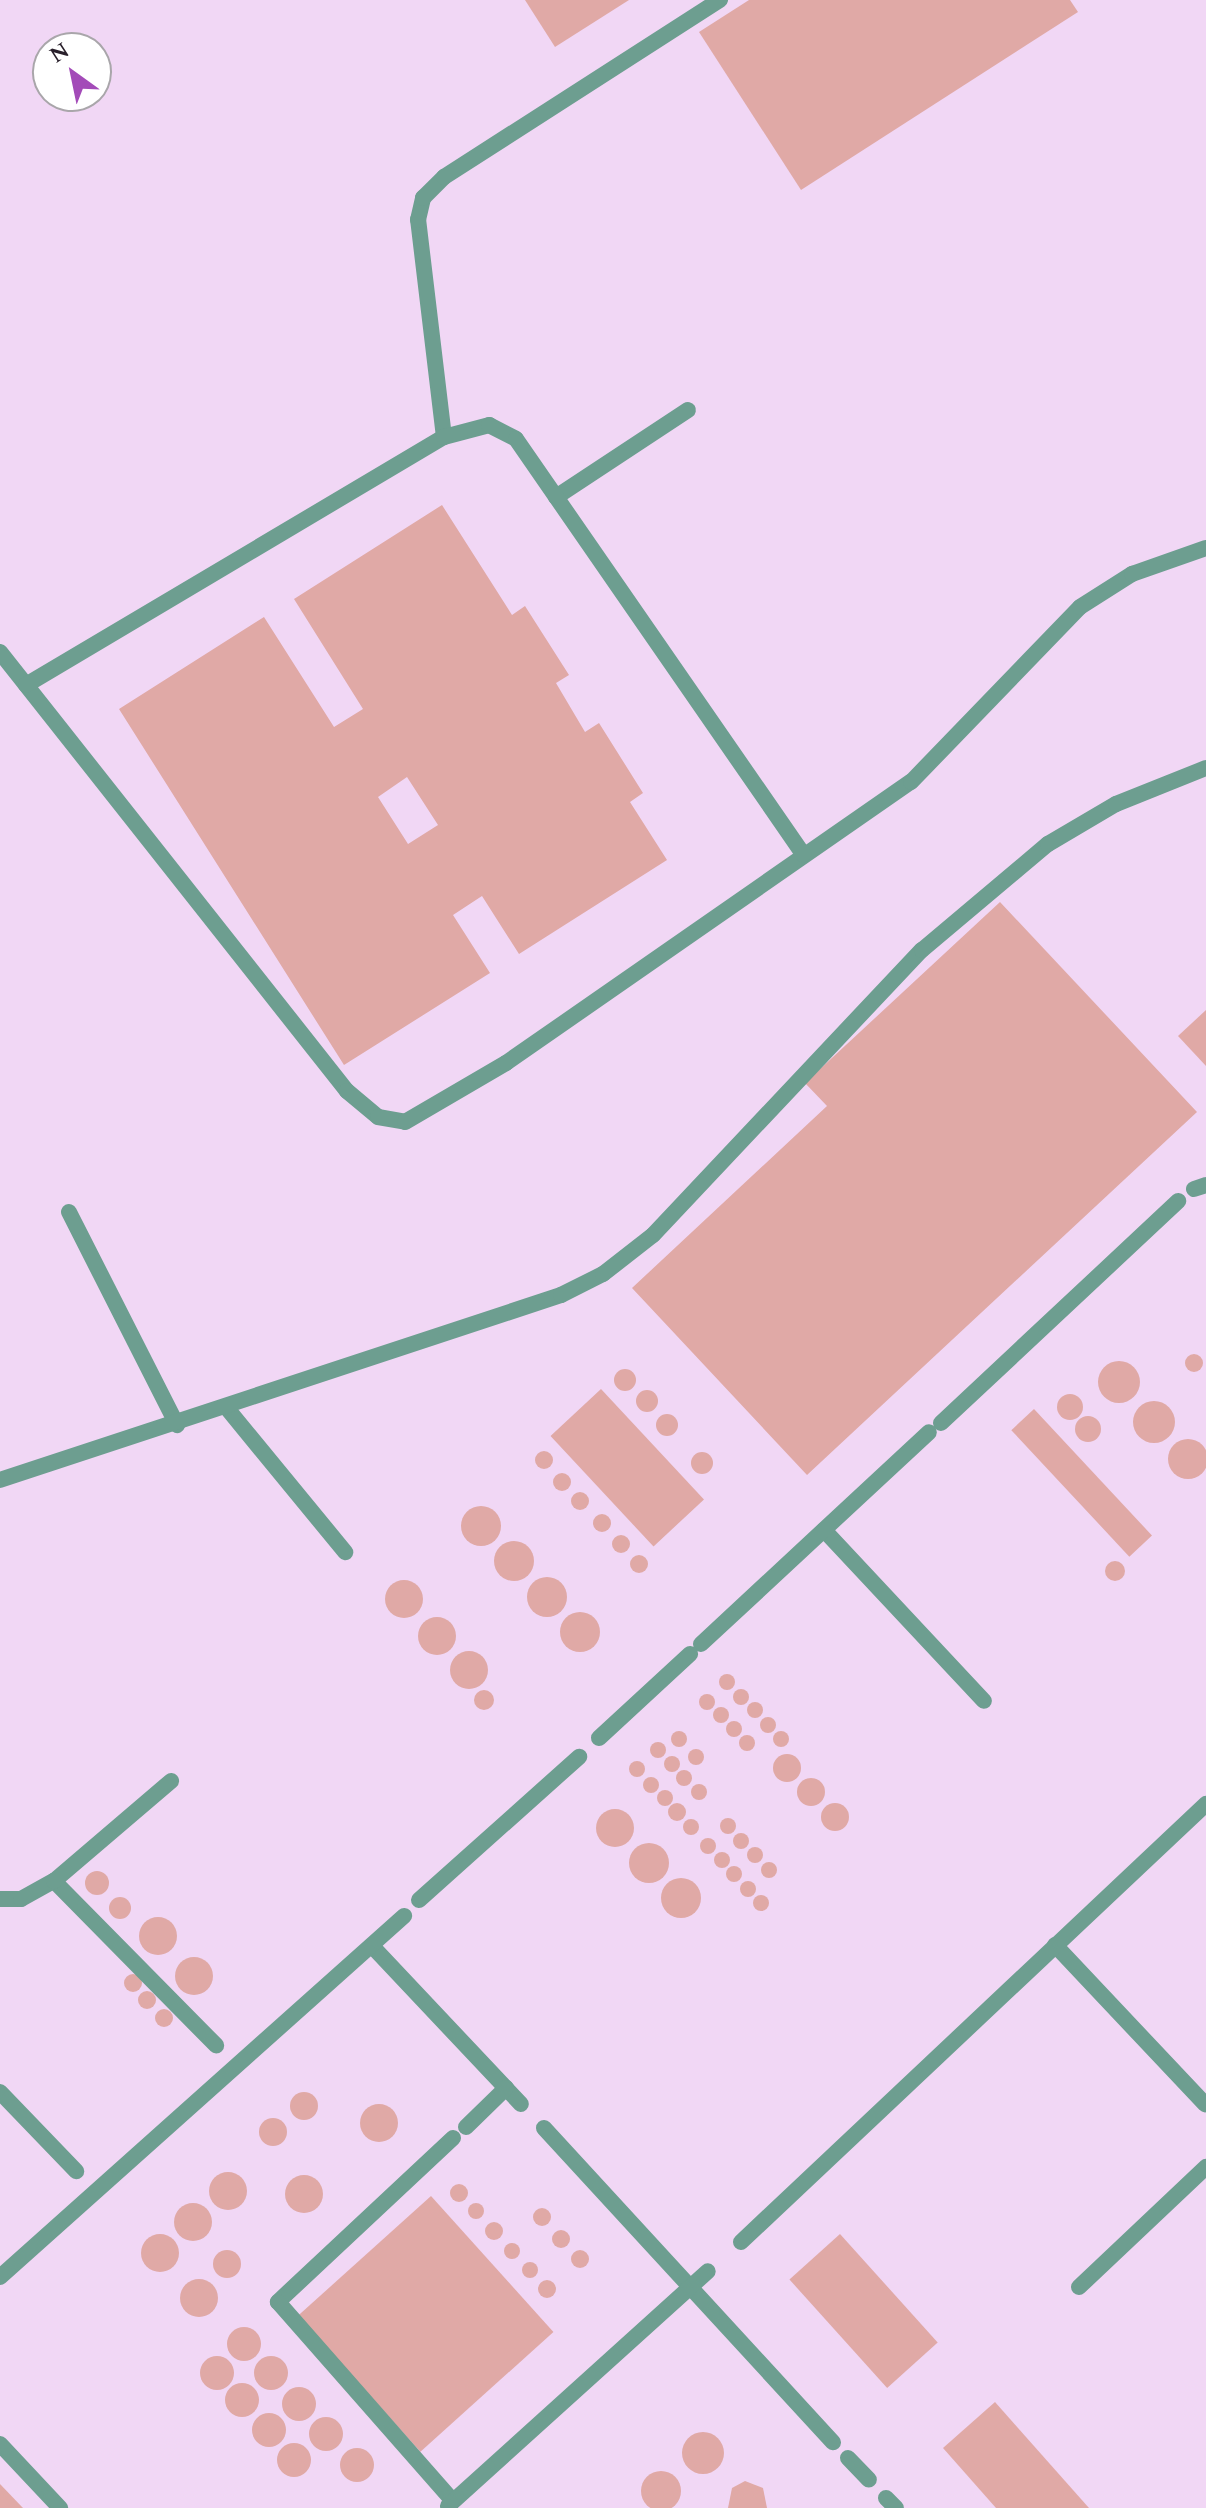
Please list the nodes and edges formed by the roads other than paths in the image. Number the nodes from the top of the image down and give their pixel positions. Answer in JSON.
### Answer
{"nodes":[{"id":1,"x":720,"y":0,"type":"edge"},
{"id":2,"x":688,"y":410,"type":"dead end"},
{"id":3,"x":444,"y":437,"type":"junction"},
{"id":4,"x":556,"y":497,"type":"junction"},
{"id":5,"x":1206,"y":548,"type":"edge"},
{"id":6,"x":0,"y":652,"type":"edge"},
{"id":7,"x":26,"y":685,"type":"junction"},
{"id":8,"x":1206,"y":768,"type":"edge"},
{"id":9,"x":803,"y":854,"type":"junction"},
{"id":10,"x":1178,"y":1201,"type":"dead end"},
{"id":11,"x":69,"y":1212,"type":"dead end"},
{"id":12,"x":226,"y":1407,"type":"junction"},
{"id":13,"x":177,"y":1425,"type":"junction"},
{"id":14,"x":0,"y":1480,"type":"edge"},
{"id":15,"x":824,"y":1530,"type":"junction"},
{"id":16,"x":345,"y":1552,"type":"dead end"},
{"id":17,"x":984,"y":1701,"type":"dead end"},
{"id":18,"x":599,"y":1738,"type":"dead end"},
{"id":19,"x":579,"y":1757,"type":"dead end"},
{"id":20,"x":171,"y":1781,"type":"dead end"},
{"id":21,"x":1204,"y":1809,"type":"edge"},
{"id":22,"x":54,"y":1881,"type":"junction"},
{"id":23,"x":0,"y":1899,"type":"edge"},
{"id":24,"x":419,"y":1900,"type":"dead end"},
{"id":25,"x":404,"y":1916,"type":"dead end"},
{"id":26,"x":1055,"y":1945,"type":"junction"},
{"id":27,"x":372,"y":1946,"type":"junction"},
{"id":28,"x":216,"y":2045,"type":"dead end"},
{"id":29,"x":506,"y":2088,"type":"junction"},
{"id":30,"x":0,"y":2092,"type":"edge"},
{"id":31,"x":521,"y":2104,"type":"dead end"},
{"id":32,"x":1205,"y":2104,"type":"edge"},
{"id":33,"x":544,"y":2128,"type":"dead end"},
{"id":34,"x":1206,"y":2167,"type":"edge"},
{"id":35,"x":76,"y":2171,"type":"dead end"},
{"id":36,"x":741,"y":2242,"type":"dead end"},
{"id":37,"x":708,"y":2271,"type":"dead end"},
{"id":38,"x":0,"y":2277,"type":"edge"},
{"id":39,"x":692,"y":2287,"type":"junction"},
{"id":40,"x":1079,"y":2287,"type":"dead end"},
{"id":41,"x":833,"y":2442,"type":"dead end"},
{"id":42,"x":0,"y":2444,"type":"edge"},
{"id":43,"x":848,"y":2458,"type":"dead end"},
{"id":44,"x":869,"y":2480,"type":"dead end"},
{"id":45,"x":450,"y":2505,"type":"edge"},
{"id":46,"x":60,"y":2508,"type":"edge"}],
"edges":[{"from":1,"to":3,"type":"lane"},
{"from":2,"to":4,"type":"lane"},
{"from":3,"to":4,"type":"lane"},
{"from":3,"to":7,"type":"lane"},
{"from":4,"to":9,"type":"lane"},
{"from":5,"to":9,"type":"lane"},
{"from":6,"to":7,"type":"lane"},
{"from":7,"to":9,"type":"lane"},
{"from":8,"to":12,"type":"lane"},
{"from":10,"to":15,"type":"lane"},
{"from":11,"to":13,"type":"lane"},
{"from":12,"to":13,"type":"lane"},
{"from":12,"to":16,"type":"lane"},
{"from":13,"to":14,"type":"lane"},
{"from":15,"to":17,"type":"lane"},
{"from":15,"to":18,"type":"lane"},
{"from":19,"to":24,"type":"lane"},
{"from":20,"to":22,"type":"lane"},
{"from":21,"to":26,"type":"lane"},
{"from":22,"to":23,"type":"lane"},
{"from":22,"to":28,"type":"lane"},
{"from":25,"to":27,"type":"lane"},
{"from":26,"to":32,"type":"lane"},
{"from":26,"to":36,"type":"lane"},
{"from":27,"to":29,"type":"lane"},
{"from":27,"to":38,"type":"lane"},
{"from":29,"to":31,"type":"lane"},
{"from":29,"to":45,"type":"lane"},
{"from":30,"to":35,"type":"lane"},
{"from":33,"to":39,"type":"lane"},
{"from":34,"to":40,"type":"lane"},
{"from":37,"to":39,"type":"lane"},
{"from":39,"to":41,"type":"lane"},
{"from":39,"to":45,"type":"lane"},
{"from":42,"to":46,"type":"lane"},
{"from":43,"to":44,"type":"lane"}]}
